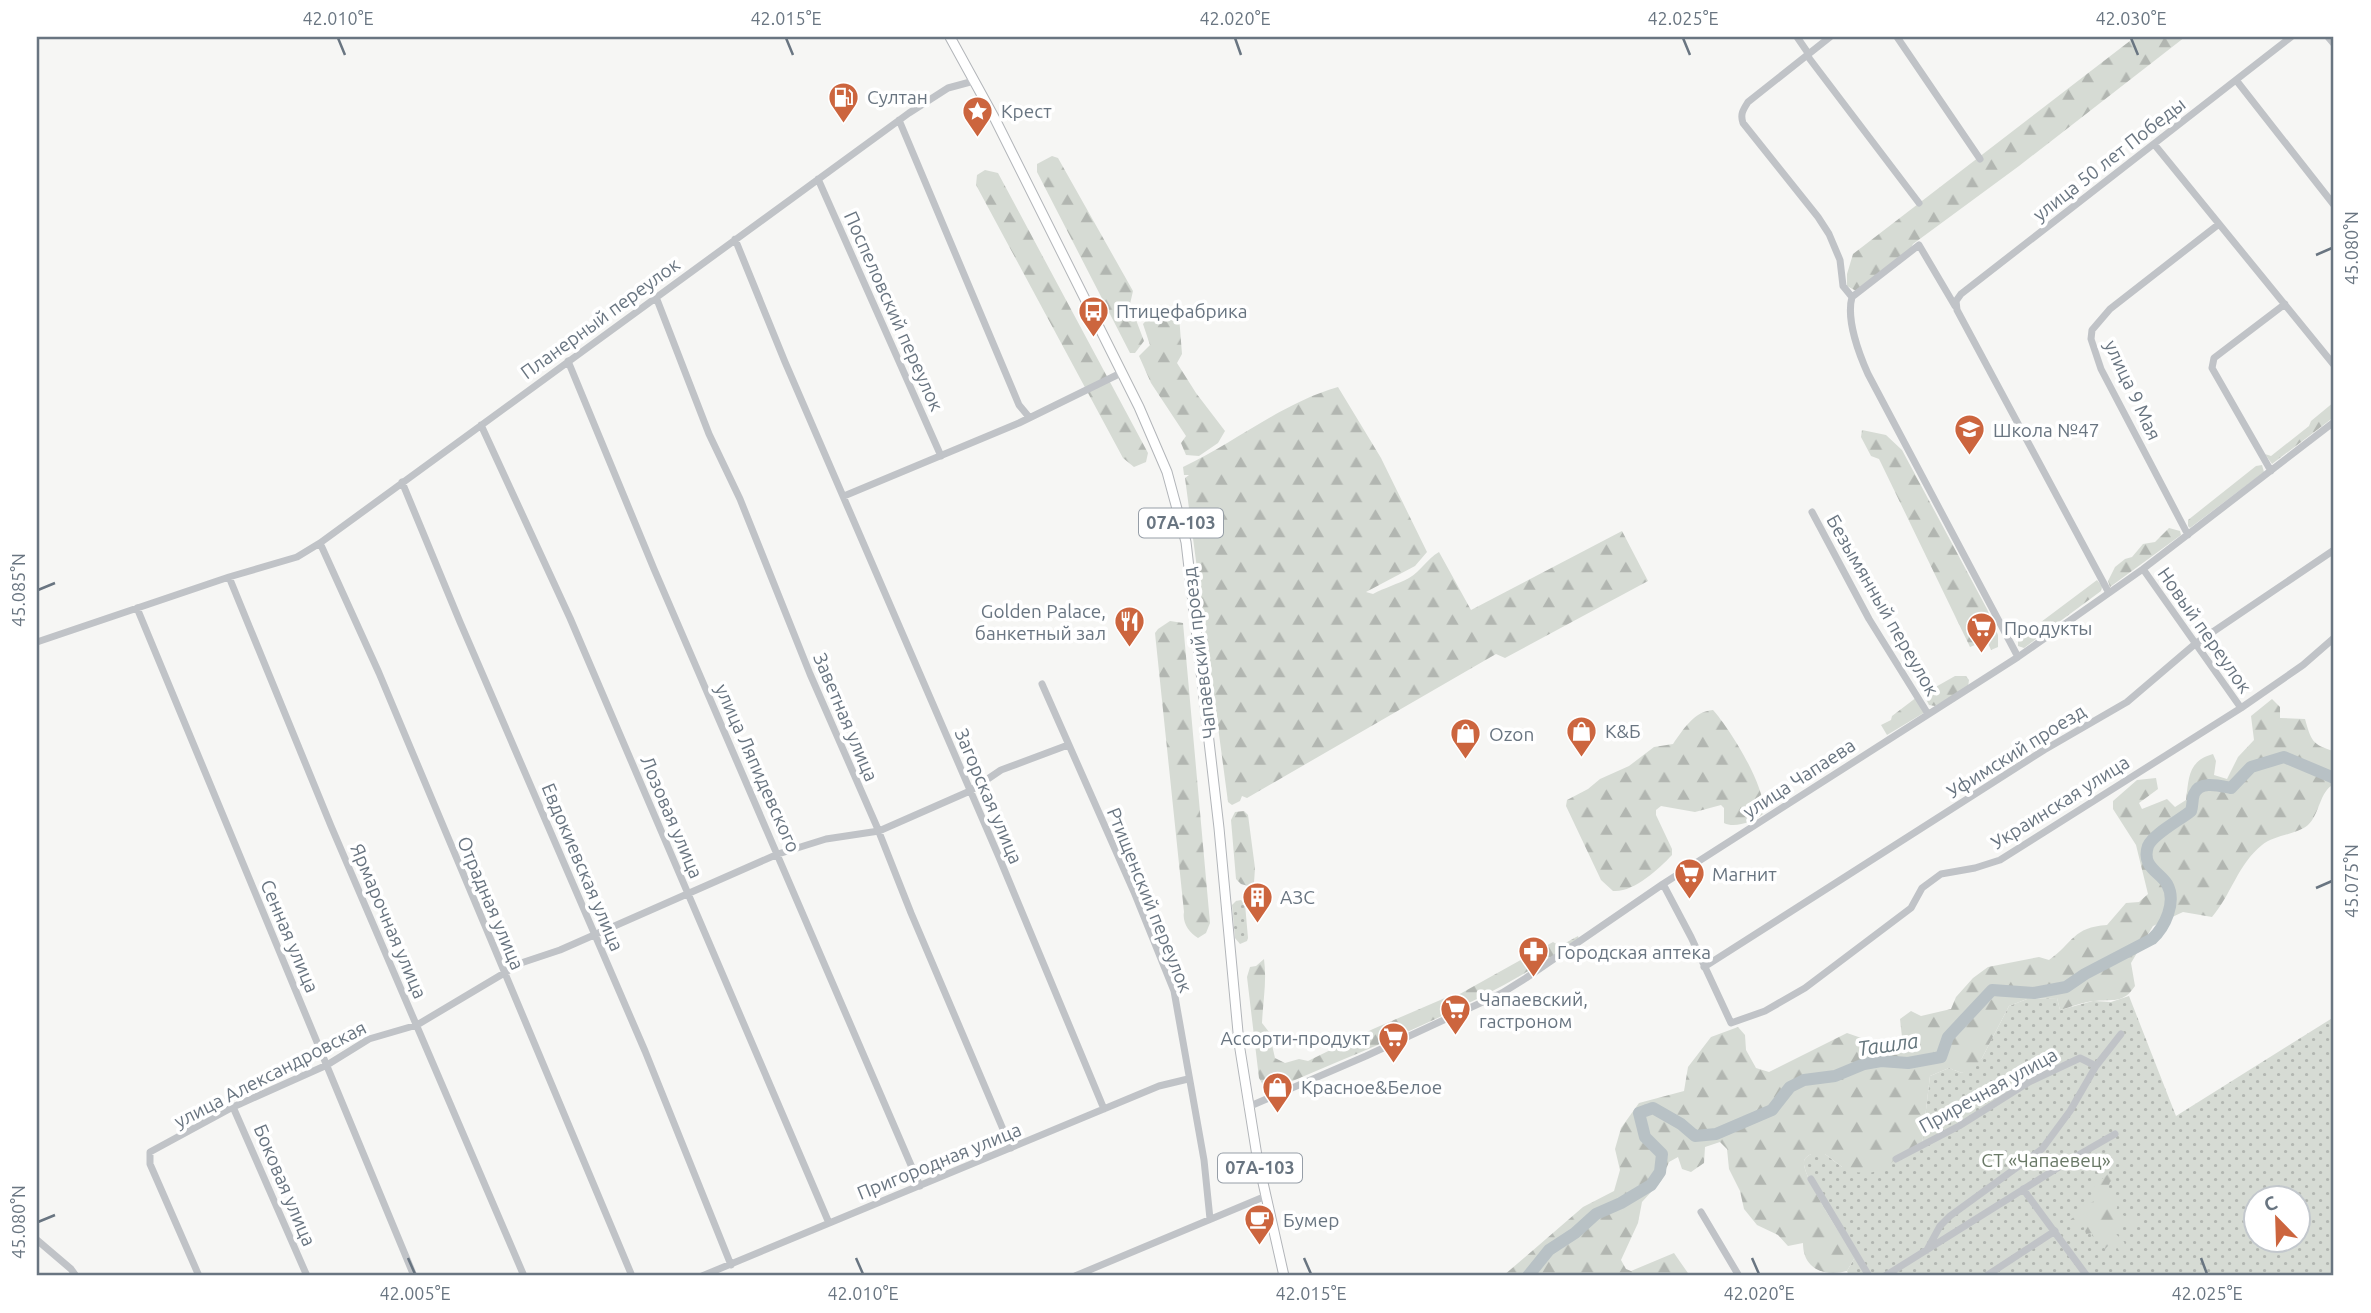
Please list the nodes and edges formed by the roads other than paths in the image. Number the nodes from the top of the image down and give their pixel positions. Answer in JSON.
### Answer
{"nodes":[{"id":1,"x":950,"y":37,"type":"edge"},
{"id":2,"x":1797,"y":37,"type":"edge"},
{"id":3,"x":1830,"y":37,"type":"edge"},
{"id":4,"x":1897,"y":37,"type":"edge"},
{"id":5,"x":2291,"y":37,"type":"edge"},
{"id":6,"x":2328,"y":37,"type":"edge"},
{"id":7,"x":2334,"y":44,"type":"edge"},
{"id":8,"x":1808,"y":53,"type":"junction"},
{"id":9,"x":2236,"y":80,"type":"junction"},
{"id":10,"x":974,"y":81,"type":"junction"},
{"id":11,"x":899,"y":120,"type":"junction"},
{"id":12,"x":2154,"y":144,"type":"junction"},
{"id":13,"x":1980,"y":159,"type":"dead end"},
{"id":14,"x":818,"y":179,"type":"junction"},
{"id":15,"x":1919,"y":203,"type":"dead end"},
{"id":16,"x":2334,"y":205,"type":"edge"},
{"id":17,"x":2219,"y":223,"type":"junction"},
{"id":18,"x":735,"y":239,"type":"junction"},
{"id":19,"x":656,"y":297,"type":"junction"},
{"id":20,"x":1852,"y":297,"type":"junction"},
{"id":21,"x":2285,"y":304,"type":"junction"},
{"id":22,"x":1957,"y":310,"type":"junction"},
{"id":23,"x":568,"y":361,"type":"junction"},
{"id":24,"x":2334,"y":366,"type":"edge"},
{"id":25,"x":1122,"y":373,"type":"junction"},
{"id":26,"x":1029,"y":416,"type":"junction"},
{"id":27,"x":2334,"y":422,"type":"edge"},
{"id":28,"x":481,"y":425,"type":"junction"},
{"id":29,"x":941,"y":456,"type":"junction"},
{"id":30,"x":2271,"y":471,"type":"junction"},
{"id":31,"x":402,"y":482,"type":"junction"},
{"id":32,"x":844,"y":496,"type":"junction"},
{"id":33,"x":1812,"y":512,"type":"dead end"},
{"id":34,"x":2188,"y":535,"type":"junction"},
{"id":35,"x":320,"y":543,"type":"junction"},
{"id":36,"x":2334,"y":550,"type":"edge"},
{"id":37,"x":2143,"y":569,"type":"junction"},
{"id":38,"x":229,"y":577,"type":"junction"},
{"id":39,"x":2109,"y":593,"type":"junction"},
{"id":40,"x":137,"y":608,"type":"junction"},
{"id":41,"x":2334,"y":638,"type":"edge"},
{"id":42,"x":37,"y":642,"type":"edge"},
{"id":43,"x":2195,"y":644,"type":"junction"},
{"id":44,"x":2018,"y":657,"type":"junction"},
{"id":45,"x":1042,"y":684,"type":"dead end"},
{"id":46,"x":2241,"y":708,"type":"junction"},
{"id":47,"x":1928,"y":714,"type":"junction"},
{"id":48,"x":1068,"y":745,"type":"junction"},
{"id":49,"x":970,"y":791,"type":"junction"},
{"id":50,"x":879,"y":831,"type":"junction"},
{"id":51,"x":778,"y":854,"type":"junction"},
{"id":52,"x":1664,"y":884,"type":"junction"},
{"id":53,"x":688,"y":895,"type":"junction"},
{"id":54,"x":594,"y":935,"type":"junction"},
{"id":55,"x":1704,"y":967,"type":"junction"},
{"id":56,"x":504,"y":974,"type":"junction"},
{"id":57,"x":417,"y":1025,"type":"junction"},
{"id":58,"x":2121,"y":1034,"type":"dead end"},
{"id":59,"x":327,"y":1065,"type":"junction"},
{"id":60,"x":2096,"y":1066,"type":"junction"},
{"id":61,"x":1188,"y":1079,"type":"junction"},
{"id":62,"x":233,"y":1107,"type":"junction"},
{"id":63,"x":1248,"y":1107,"type":"junction"},
{"id":64,"x":1104,"y":1109,"type":"junction"},
{"id":65,"x":2115,"y":1134,"type":"dead end"},
{"id":66,"x":1011,"y":1148,"type":"junction"},
{"id":67,"x":1896,"y":1159,"type":"dead end"},
{"id":68,"x":1811,"y":1179,"type":"dead end"},
{"id":69,"x":920,"y":1186,"type":"junction"},
{"id":70,"x":2023,"y":1189,"type":"junction"},
{"id":71,"x":1266,"y":1196,"type":"junction"},
{"id":72,"x":1701,"y":1212,"type":"dead end"},
{"id":73,"x":1210,"y":1219,"type":"junction"},
{"id":74,"x":829,"y":1223,"type":"junction"},
{"id":75,"x":2055,"y":1231,"type":"junction"},
{"id":76,"x":37,"y":1240,"type":"edge"},
{"id":77,"x":1927,"y":1250,"type":"junction"},
{"id":78,"x":731,"y":1265,"type":"junction"},
{"id":79,"x":1092,"y":1273,"type":"edge"},
{"id":80,"x":76,"y":1276,"type":"edge"},
{"id":81,"x":199,"y":1276,"type":"edge"},
{"id":82,"x":307,"y":1276,"type":"edge"},
{"id":83,"x":414,"y":1276,"type":"edge"},
{"id":84,"x":524,"y":1276,"type":"edge"},
{"id":85,"x":632,"y":1276,"type":"edge"},
{"id":86,"x":702,"y":1276,"type":"edge"},
{"id":87,"x":1074,"y":1276,"type":"edge"},
{"id":88,"x":1283,"y":1276,"type":"edge"},
{"id":89,"x":1739,"y":1276,"type":"edge"},
{"id":90,"x":1869,"y":1276,"type":"edge"},
{"id":91,"x":1885,"y":1276,"type":"edge"},
{"id":92,"x":1986,"y":1276,"type":"edge"},
{"id":93,"x":2087,"y":1276,"type":"edge"}],
"edges":[{"from":1,"to":10,"type":"main road","name":"Чапаевский проезд","number":"07А-103"},
{"from":2,"to":8,"type":"street"},
{"from":3,"to":8,"type":"street"},
{"from":4,"to":13,"type":"street"},
{"from":5,"to":9,"type":"street","name":"улица 50 лет Победы"},
{"from":6,"to":7,"type":"street"},
{"from":8,"to":15,"type":"street"},
{"from":8,"to":20,"type":"street"},
{"from":9,"to":12,"type":"street","name":"улица 50 лет Победы"},
{"from":9,"to":16,"type":"street"},
{"from":10,"to":11,"type":"street","name":"Планерный переулок"},
{"from":10,"to":25,"type":"main road","name":"Чапаевский проезд","number":"07А-103"},
{"from":11,"to":14,"type":"street","name":"Планерный переулок"},
{"from":11,"to":26,"type":"street"},
{"from":12,"to":17,"type":"street"},
{"from":12,"to":22,"type":"street","name":"улица 50 лет Победы"},
{"from":14,"to":18,"type":"street","name":"Планерный переулок"},
{"from":14,"to":29,"type":"street","name":"Поспеловский переулок"},
{"from":17,"to":21,"type":"street"},
{"from":17,"to":34,"type":"street","name":"улица 9 Мая"},
{"from":18,"to":19,"type":"street","name":"Планерный переулок"},
{"from":18,"to":32,"type":"street","name":"Загорская улица"},
{"from":19,"to":23,"type":"street","name":"Планерный переулок"},
{"from":19,"to":50,"type":"street","name":"Заветная улица"},
{"from":20,"to":22,"type":"street"},
{"from":20,"to":44,"type":"street"},
{"from":21,"to":24,"type":"street"},
{"from":21,"to":30,"type":"street"},
{"from":22,"to":39,"type":"street"},
{"from":23,"to":28,"type":"street","name":"Планерный переулок"},
{"from":23,"to":51,"type":"street","name":"улица Ляпидевского"},
{"from":25,"to":26,"type":"street"},
{"from":25,"to":63,"type":"main road","name":"Чапаевский проезд","number":"07А-103"},
{"from":26,"to":29,"type":"street"},
{"from":27,"to":30,"type":"street","name":"улица Чапаева"},
{"from":28,"to":31,"type":"street","name":"Планерный переулок"},
{"from":28,"to":53,"type":"street","name":"Лозовая улица"},
{"from":29,"to":32,"type":"street"},
{"from":30,"to":34,"type":"street","name":"улица Чапаева"},
{"from":31,"to":35,"type":"street","name":"Планерный переулок"},
{"from":31,"to":54,"type":"street","name":"Евдокиевская улица"},
{"from":32,"to":49,"type":"street","name":"Загорская улица"},
{"from":33,"to":47,"type":"street","name":"Безымянный переулок"},
{"from":34,"to":37,"type":"street","name":"улица Чапаева"},
{"from":35,"to":38,"type":"street","name":"Планерный переулок"},
{"from":35,"to":56,"type":"street","name":"Отрадная улица"},
{"from":36,"to":43,"type":"street","name":"Уфимский проезд"},
{"from":37,"to":39,"type":"street","name":"улица Чапаева"},
{"from":37,"to":43,"type":"street","name":"Новый переулок"},
{"from":38,"to":40,"type":"street","name":"Планерный переулок"},
{"from":38,"to":57,"type":"street","name":"Ярмарочная улица"},
{"from":39,"to":44,"type":"street","name":"улица Чапаева"},
{"from":40,"to":42,"type":"street","name":"Планерный переулок"},
{"from":40,"to":59,"type":"street","name":"Сенная улица"},
{"from":41,"to":46,"type":"street","name":"Украинская улица"},
{"from":43,"to":46,"type":"street","name":"Новый переулок"},
{"from":43,"to":55,"type":"street","name":"Уфимский проезд"},
{"from":44,"to":47,"type":"street","name":"улица Чапаева"},
{"from":45,"to":48,"type":"street","name":"Ртищенский переулок"},
{"from":46,"to":55,"type":"street","name":"Украинская улица"},
{"from":47,"to":52,"type":"street","name":"улица Чапаева"},
{"from":48,"to":49,"type":"street","name":"улица Александровская"},
{"from":48,"to":61,"type":"street","name":"Ртищенский переулок"},
{"from":49,"to":50,"type":"street","name":"улица Александровская"},
{"from":49,"to":64,"type":"street","name":"Загорская улица"},
{"from":50,"to":51,"type":"street","name":"улица Александровская"},
{"from":50,"to":66,"type":"street","name":"Заветная улица"},
{"from":51,"to":53,"type":"street","name":"улица Александровская"},
{"from":51,"to":69,"type":"street","name":"улица Ляпидевского"},
{"from":52,"to":55,"type":"street"},
{"from":52,"to":63,"type":"street","name":"улица Чапаева"},
{"from":53,"to":54,"type":"street","name":"улица Александровская"},
{"from":53,"to":74,"type":"street","name":"Лозовая улица"},
{"from":54,"to":56,"type":"street","name":"улица Александровская"},
{"from":54,"to":78,"type":"street","name":"Евдокиевская улица"},
{"from":56,"to":57,"type":"street","name":"улица Александровская"},
{"from":56,"to":85,"type":"street","name":"Отрадная улица"},
{"from":57,"to":59,"type":"street","name":"улица Александровская"},
{"from":57,"to":84,"type":"street","name":"Ярмарочная улица"},
{"from":58,"to":60,"type":"street"},
{"from":59,"to":62,"type":"street","name":"улица Александровская"},
{"from":59,"to":83,"type":"street","name":"Сенная улица"},
{"from":60,"to":67,"type":"street","name":"Приречная улица"},
{"from":60,"to":77,"type":"street"},
{"from":61,"to":64,"type":"street","name":"Пригородная улица"},
{"from":61,"to":73,"type":"street","name":"Ртищенский переулок"},
{"from":62,"to":81,"type":"street","name":"улица Александровская"},
{"from":62,"to":82,"type":"street","name":"Боковая улица"},
{"from":63,"to":71,"type":"main road","name":"Чапаевский проезд","number":"07А-103"},
{"from":64,"to":66,"type":"street","name":"Пригородная улица"},
{"from":65,"to":70,"type":"street"},
{"from":66,"to":69,"type":"street","name":"Пригородная улица"},
{"from":68,"to":90,"type":"street"},
{"from":69,"to":74,"type":"street","name":"Пригородная улица"},
{"from":70,"to":75,"type":"street"},
{"from":70,"to":77,"type":"street"},
{"from":71,"to":73,"type":"street"},
{"from":71,"to":88,"type":"main road","name":"Чапаевский проезд","number":"07А-103"},
{"from":72,"to":89,"type":"street"},
{"from":73,"to":79,"type":"street"},
{"from":74,"to":78,"type":"street","name":"Пригородная улица"},
{"from":75,"to":92,"type":"street"},
{"from":75,"to":93,"type":"street"},
{"from":76,"to":80,"type":"street"},
{"from":77,"to":91,"type":"street"},
{"from":78,"to":86,"type":"street","name":"Пригородная улица"},
{"from":79,"to":87,"type":"street"}]}
